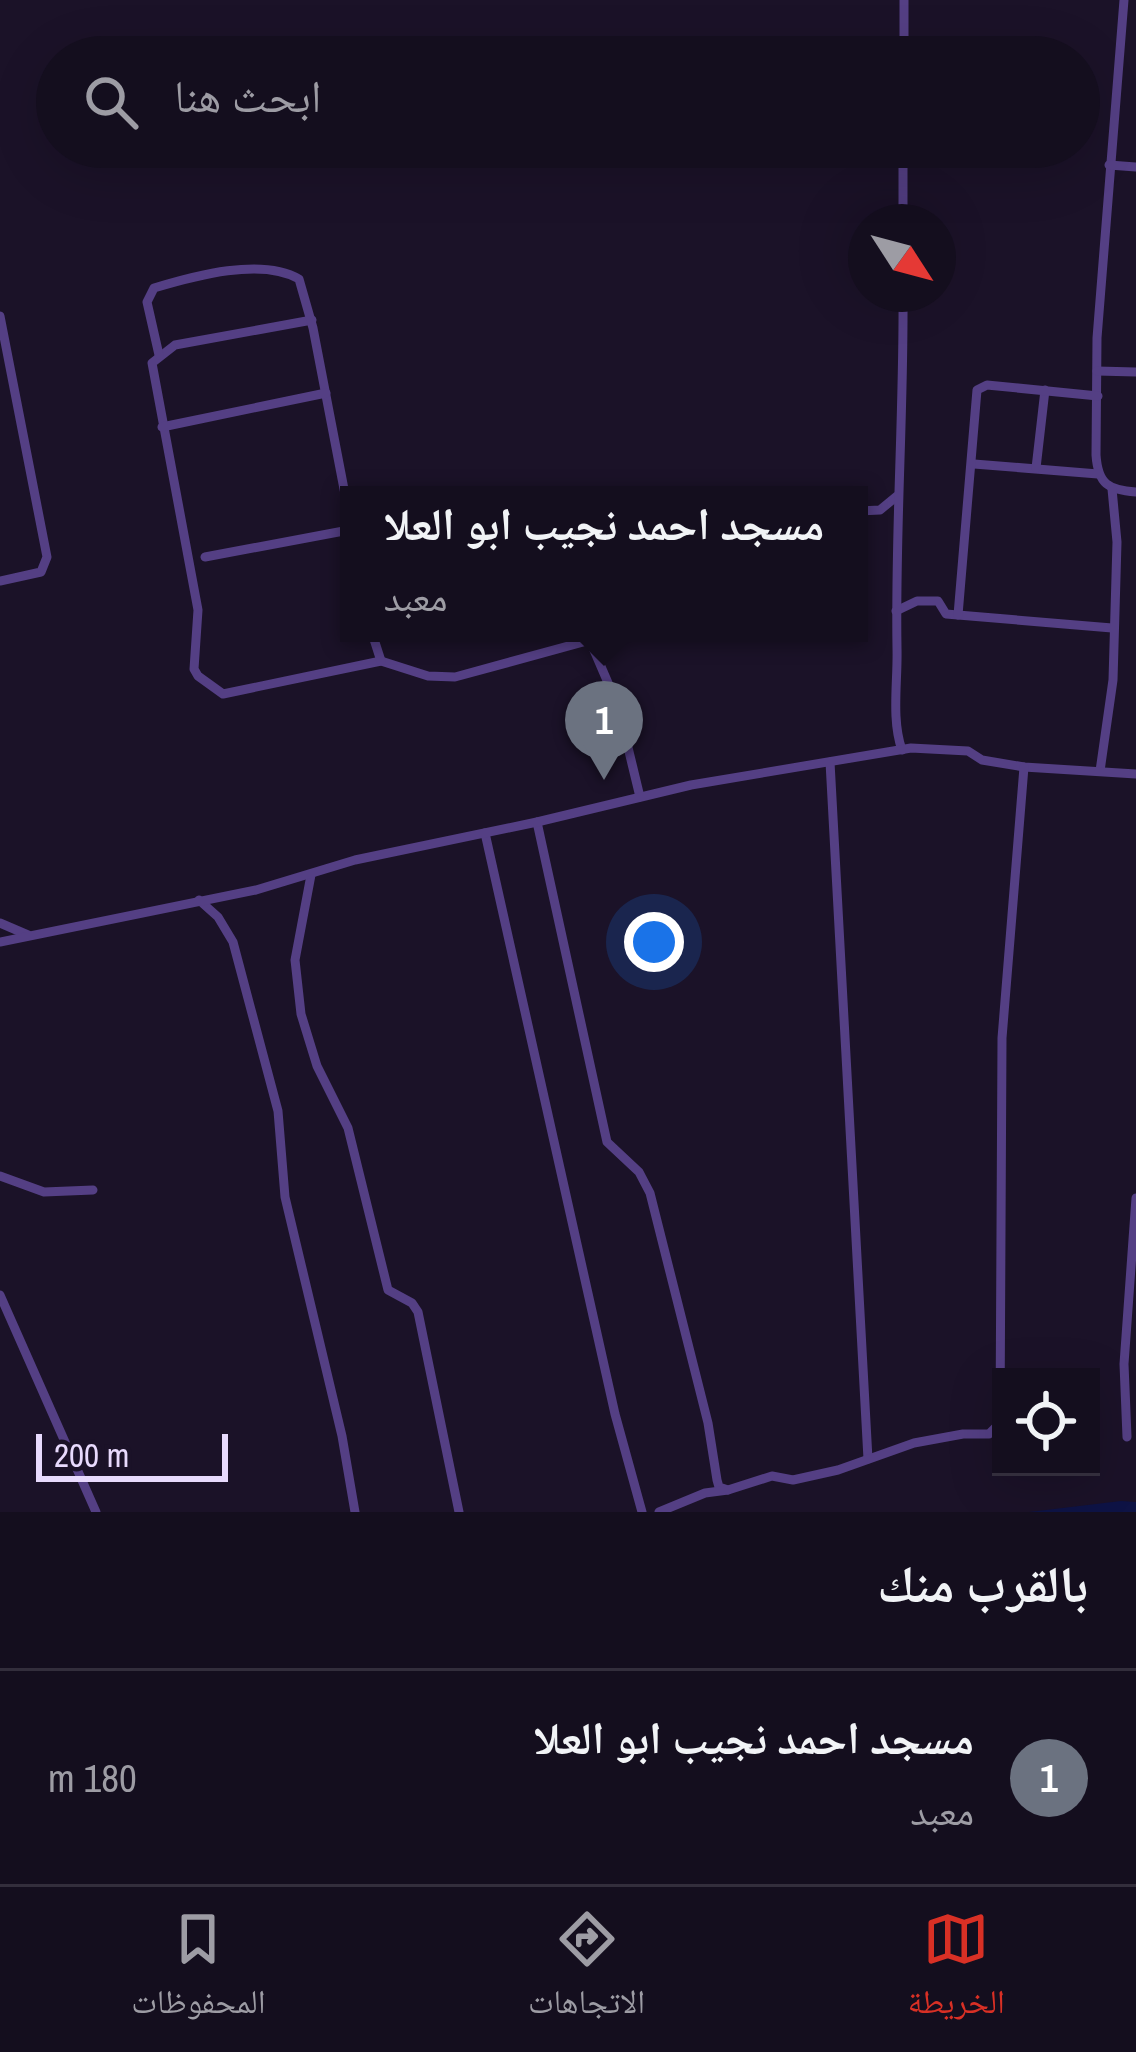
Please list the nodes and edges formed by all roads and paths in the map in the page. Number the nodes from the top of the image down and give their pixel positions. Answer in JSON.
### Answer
{"nodes":[{"id":1,"x":904,"y":0,"type":"edge"},
{"id":2,"x":1124,"y":0,"type":"edge"},
{"id":3,"x":904,"y":36,"type":"edge"},
{"id":4,"x":1109,"y":165,"type":"junction"},
{"id":5,"x":1136,"y":167,"type":"edge"},
{"id":6,"x":903,"y":168,"type":"edge"},
{"id":7,"x":903,"y":204,"type":"edge"},
{"id":8,"x":903,"y":312,"type":"edge"},
{"id":9,"x":0,"y":316,"type":"edge"},
{"id":10,"x":312,"y":320,"type":"junction"},
{"id":11,"x":159,"y":355,"type":"junction"},
{"id":12,"x":1097,"y":371,"type":"junction"},
{"id":13,"x":1136,"y":372,"type":"edge"},
{"id":14,"x":1045,"y":390,"type":"junction"},
{"id":15,"x":326,"y":393,"type":"junction"},
{"id":16,"x":1098,"y":396,"type":"junction"},
{"id":17,"x":162,"y":427,"type":"junction"},
{"id":18,"x":974,"y":464,"type":"junction"},
{"id":19,"x":1036,"y":467,"type":"junction"},
{"id":20,"x":1098,"y":474,"type":"junction"},
{"id":21,"x":344,"y":486,"type":"edge"},
{"id":22,"x":1112,"y":489,"type":"junction"},
{"id":23,"x":1136,"y":493,"type":"edge"},
{"id":24,"x":897,"y":496,"type":"junction"},
{"id":25,"x":880,"y":510,"type":"junction"},
{"id":26,"x":868,"y":511,"type":"edge"},
{"id":27,"x":896,"y":519,"type":"junction"},
{"id":28,"x":340,"y":532,"type":"edge"},
{"id":29,"x":205,"y":557,"type":"dead end"},
{"id":30,"x":0,"y":581,"type":"edge"},
{"id":31,"x":896,"y":611,"type":"junction"},
{"id":32,"x":958,"y":616,"type":"junction"},
{"id":33,"x":1112,"y":628,"type":"junction"},
{"id":34,"x":375,"y":642,"type":"edge"},
{"id":35,"x":586,"y":642,"type":"edge"},
{"id":36,"x":590,"y":642,"type":"edge"},
{"id":37,"x":382,"y":661,"type":"junction"},
{"id":38,"x":902,"y":750,"type":"junction"},
{"id":39,"x":830,"y":762,"type":"junction"},
{"id":40,"x":1024,"y":767,"type":"junction"},
{"id":41,"x":1100,"y":771,"type":"junction"},
{"id":42,"x":1136,"y":774,"type":"edge"},
{"id":43,"x":640,"y":797,"type":"junction"},
{"id":44,"x":537,"y":822,"type":"junction"},
{"id":45,"x":485,"y":833,"type":"junction"},
{"id":46,"x":310,"y":874,"type":"junction"},
{"id":47,"x":199,"y":900,"type":"junction"},
{"id":48,"x":0,"y":922,"type":"edge"},
{"id":49,"x":31,"y":936,"type":"junction"},
{"id":50,"x":0,"y":942,"type":"edge"},
{"id":51,"x":0,"y":1176,"type":"edge"},
{"id":52,"x":93,"y":1190,"type":"dead end"},
{"id":53,"x":1136,"y":1198,"type":"edge"},
{"id":54,"x":0,"y":1294,"type":"edge"},
{"id":55,"x":1126,"y":1437,"type":"dead end"},
{"id":56,"x":868,"y":1459,"type":"junction"},
{"id":57,"x":728,"y":1490,"type":"junction"},
{"id":58,"x":95,"y":1512,"type":"edge"},
{"id":59,"x":355,"y":1512,"type":"edge"},
{"id":60,"x":459,"y":1512,"type":"edge"},
{"id":61,"x":642,"y":1512,"type":"edge"},
{"id":62,"x":659,"y":1512,"type":"edge"}],
"edges":[{"from":1,"to":3,"type":"street"},
{"from":2,"to":4,"type":"street"},
{"from":4,"to":5,"type":"street"},
{"from":4,"to":12,"type":"street"},
{"from":6,"to":7,"type":"street"},
{"from":8,"to":24,"type":"street"},
{"from":9,"to":30,"type":"street"},
{"from":10,"to":11,"type":"street"},
{"from":10,"to":11,"type":"street"},
{"from":10,"to":15,"type":"street"},
{"from":11,"to":17,"type":"street"},
{"from":12,"to":13,"type":"street"},
{"from":12,"to":16,"type":"street"},
{"from":14,"to":16,"type":"street"},
{"from":14,"to":18,"type":"street"},
{"from":14,"to":19,"type":"street"},
{"from":15,"to":17,"type":"street"},
{"from":15,"to":21,"type":"street"},
{"from":16,"to":20,"type":"street"},
{"from":17,"to":37,"type":"street"},
{"from":18,"to":19,"type":"street"},
{"from":18,"to":32,"type":"street"},
{"from":19,"to":20,"type":"street"},
{"from":20,"to":22,"type":"street"},
{"from":22,"to":23,"type":"street"},
{"from":22,"to":33,"type":"street"},
{"from":24,"to":25,"type":"street"},
{"from":24,"to":27,"type":"street"},
{"from":25,"to":26,"type":"street"},
{"from":25,"to":27,"type":"street"},
{"from":27,"to":31,"type":"street"},
{"from":28,"to":29,"type":"street"},
{"from":31,"to":32,"type":"street"},
{"from":31,"to":38,"type":"street"},
{"from":32,"to":33,"type":"street"},
{"from":33,"to":41,"type":"street"},
{"from":34,"to":37,"type":"street"},
{"from":35,"to":37,"type":"street"},
{"from":36,"to":43,"type":"street"},
{"from":38,"to":39,"type":"street"},
{"from":38,"to":40,"type":"street"},
{"from":39,"to":43,"type":"street"},
{"from":39,"to":56,"type":"street"},
{"from":40,"to":41,"type":"street"},
{"from":40,"to":56,"type":"street"},
{"from":41,"to":42,"type":"street"},
{"from":43,"to":44,"type":"street"},
{"from":44,"to":45,"type":"street"},
{"from":44,"to":57,"type":"street"},
{"from":45,"to":46,"type":"street"},
{"from":45,"to":61,"type":"street"},
{"from":46,"to":47,"type":"street"},
{"from":46,"to":60,"type":"street"},
{"from":47,"to":49,"type":"street"},
{"from":47,"to":59,"type":"street"},
{"from":48,"to":49,"type":"street"},
{"from":49,"to":50,"type":"street"},
{"from":51,"to":52,"type":"street"},
{"from":53,"to":55,"type":"street"},
{"from":54,"to":58,"type":"street"},
{"from":56,"to":57,"type":"street"},
{"from":57,"to":62,"type":"street"}]}
